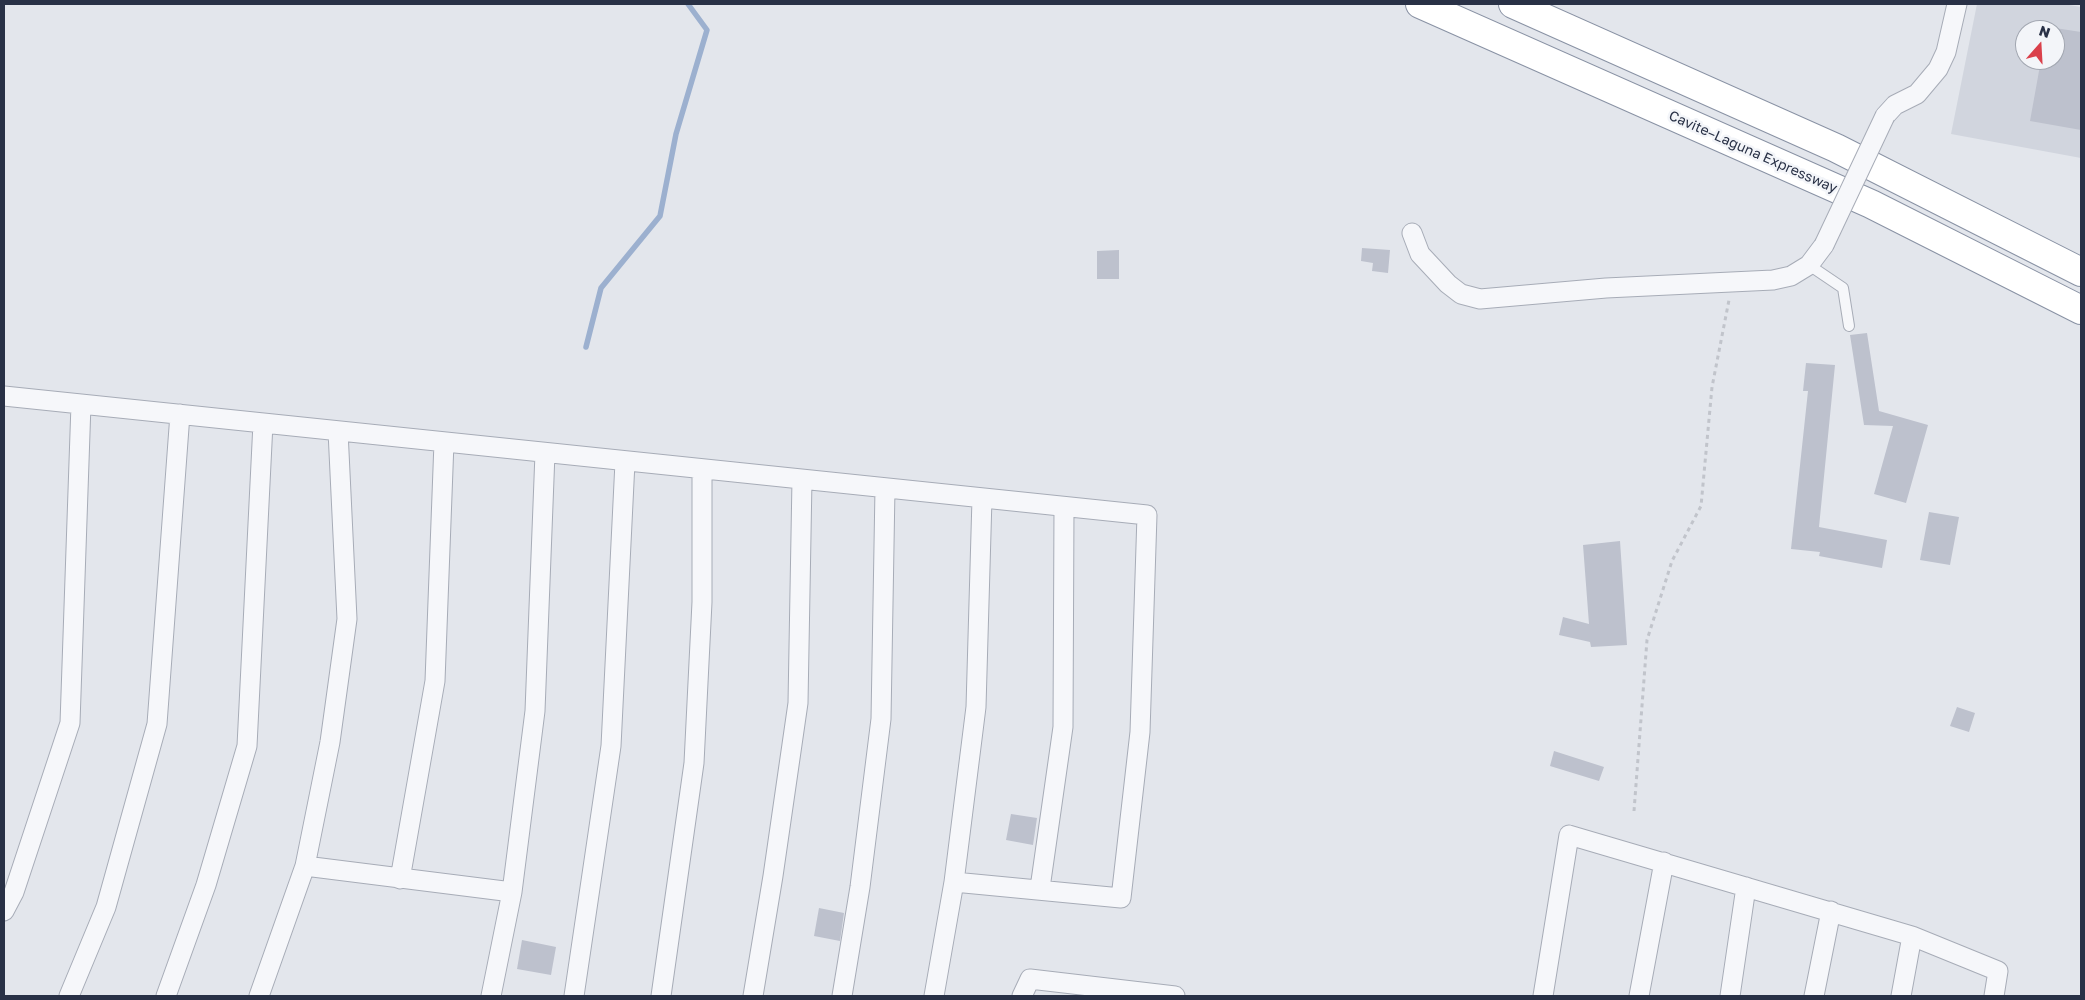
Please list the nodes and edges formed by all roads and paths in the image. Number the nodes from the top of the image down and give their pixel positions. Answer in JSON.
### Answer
{"nodes":[{"id":1,"x":1420,"y":4,"type":"edge"},
{"id":2,"x":1513,"y":4,"type":"edge"},
{"id":3,"x":1957,"y":4,"type":"edge"},
{"id":4,"x":1412,"y":233,"type":"dead end"},
{"id":5,"x":1809,"y":265,"type":"junction"},
{"id":6,"x":2081,"y":272,"type":"edge"},
{"id":7,"x":1735,"y":283,"type":"junction"},
{"id":8,"x":2081,"y":310,"type":"edge"},
{"id":9,"x":1849,"y":326,"type":"dead end"},
{"id":10,"x":4,"y":396,"type":"edge"},
{"id":11,"x":80,"y":404,"type":"junction"},
{"id":12,"x":180,"y":414,"type":"junction"},
{"id":13,"x":263,"y":423,"type":"junction"},
{"id":14,"x":338,"y":431,"type":"junction"},
{"id":15,"x":444,"y":442,"type":"junction"},
{"id":16,"x":545,"y":452,"type":"junction"},
{"id":17,"x":625,"y":462,"type":"junction"},
{"id":18,"x":702,"y":469,"type":"junction"},
{"id":19,"x":802,"y":479,"type":"junction"},
{"id":20,"x":885,"y":488,"type":"junction"},
{"id":21,"x":982,"y":498,"type":"junction"},
{"id":22,"x":1064,"y":506,"type":"junction"},
{"id":23,"x":1634,"y":811,"type":"dead end"},
{"id":24,"x":1664,"y":862,"type":"junction"},
{"id":25,"x":305,"y":866,"type":"junction"},
{"id":26,"x":400,"y":879,"type":"junction"},
{"id":27,"x":954,"y":882,"type":"junction"},
{"id":28,"x":1746,"y":887,"type":"junction"},
{"id":29,"x":1040,"y":888,"type":"junction"},
{"id":30,"x":512,"y":892,"type":"junction"},
{"id":31,"x":4,"y":911,"type":"edge"},
{"id":32,"x":1831,"y":911,"type":"junction"},
{"id":33,"x":1912,"y":936,"type":"junction"},
{"id":34,"x":1113,"y":993,"type":"edge"},
{"id":35,"x":68,"y":996,"type":"edge"},
{"id":36,"x":166,"y":996,"type":"edge"},
{"id":37,"x":259,"y":996,"type":"edge"},
{"id":38,"x":491,"y":996,"type":"edge"},
{"id":39,"x":574,"y":996,"type":"edge"},
{"id":40,"x":661,"y":996,"type":"edge"},
{"id":41,"x":753,"y":996,"type":"edge"},
{"id":42,"x":842,"y":996,"type":"edge"},
{"id":43,"x":934,"y":996,"type":"edge"},
{"id":44,"x":1022,"y":996,"type":"edge"},
{"id":45,"x":1175,"y":996,"type":"edge"},
{"id":46,"x":1543,"y":996,"type":"edge"},
{"id":47,"x":1639,"y":996,"type":"edge"},
{"id":48,"x":1730,"y":996,"type":"edge"},
{"id":49,"x":1814,"y":996,"type":"edge"},
{"id":50,"x":1901,"y":996,"type":"edge"},
{"id":51,"x":1994,"y":996,"type":"edge"}],
"edges":[{"from":1,"to":8,"type":"highway","name":"Cavite–Laguna Expressway"},
{"from":2,"to":6,"type":"highway"},
{"from":3,"to":5,"type":"street","bridge":true},
{"from":4,"to":7,"type":"street"},
{"from":5,"to":7,"type":"street"},
{"from":5,"to":9,"type":"lane"},
{"from":7,"to":23,"type":"path"},
{"from":10,"to":11,"type":"street"},
{"from":11,"to":12,"type":"street"},
{"from":11,"to":31,"type":"street"},
{"from":12,"to":13,"type":"street"},
{"from":12,"to":35,"type":"street"},
{"from":13,"to":14,"type":"street"},
{"from":13,"to":36,"type":"street"},
{"from":14,"to":15,"type":"street"},
{"from":14,"to":25,"type":"street"},
{"from":15,"to":16,"type":"street"},
{"from":15,"to":26,"type":"street"},
{"from":16,"to":17,"type":"street"},
{"from":16,"to":30,"type":"street"},
{"from":17,"to":18,"type":"street"},
{"from":17,"to":39,"type":"street"},
{"from":18,"to":19,"type":"street"},
{"from":18,"to":40,"type":"street"},
{"from":19,"to":20,"type":"street"},
{"from":19,"to":41,"type":"street"},
{"from":20,"to":21,"type":"street"},
{"from":20,"to":42,"type":"street"},
{"from":21,"to":22,"type":"street"},
{"from":21,"to":27,"type":"street"},
{"from":22,"to":29,"type":"street"},
{"from":22,"to":29,"type":"street"},
{"from":24,"to":28,"type":"street"},
{"from":24,"to":46,"type":"street"},
{"from":24,"to":47,"type":"street"},
{"from":25,"to":26,"type":"street"},
{"from":25,"to":37,"type":"street"},
{"from":26,"to":30,"type":"street"},
{"from":27,"to":29,"type":"street"},
{"from":27,"to":43,"type":"street"},
{"from":28,"to":32,"type":"street"},
{"from":28,"to":48,"type":"street"},
{"from":30,"to":38,"type":"street"},
{"from":32,"to":33,"type":"street"},
{"from":32,"to":49,"type":"street"},
{"from":33,"to":50,"type":"street"},
{"from":33,"to":51,"type":"street"},
{"from":34,"to":44,"type":"street"},
{"from":34,"to":45,"type":"street"}]}
